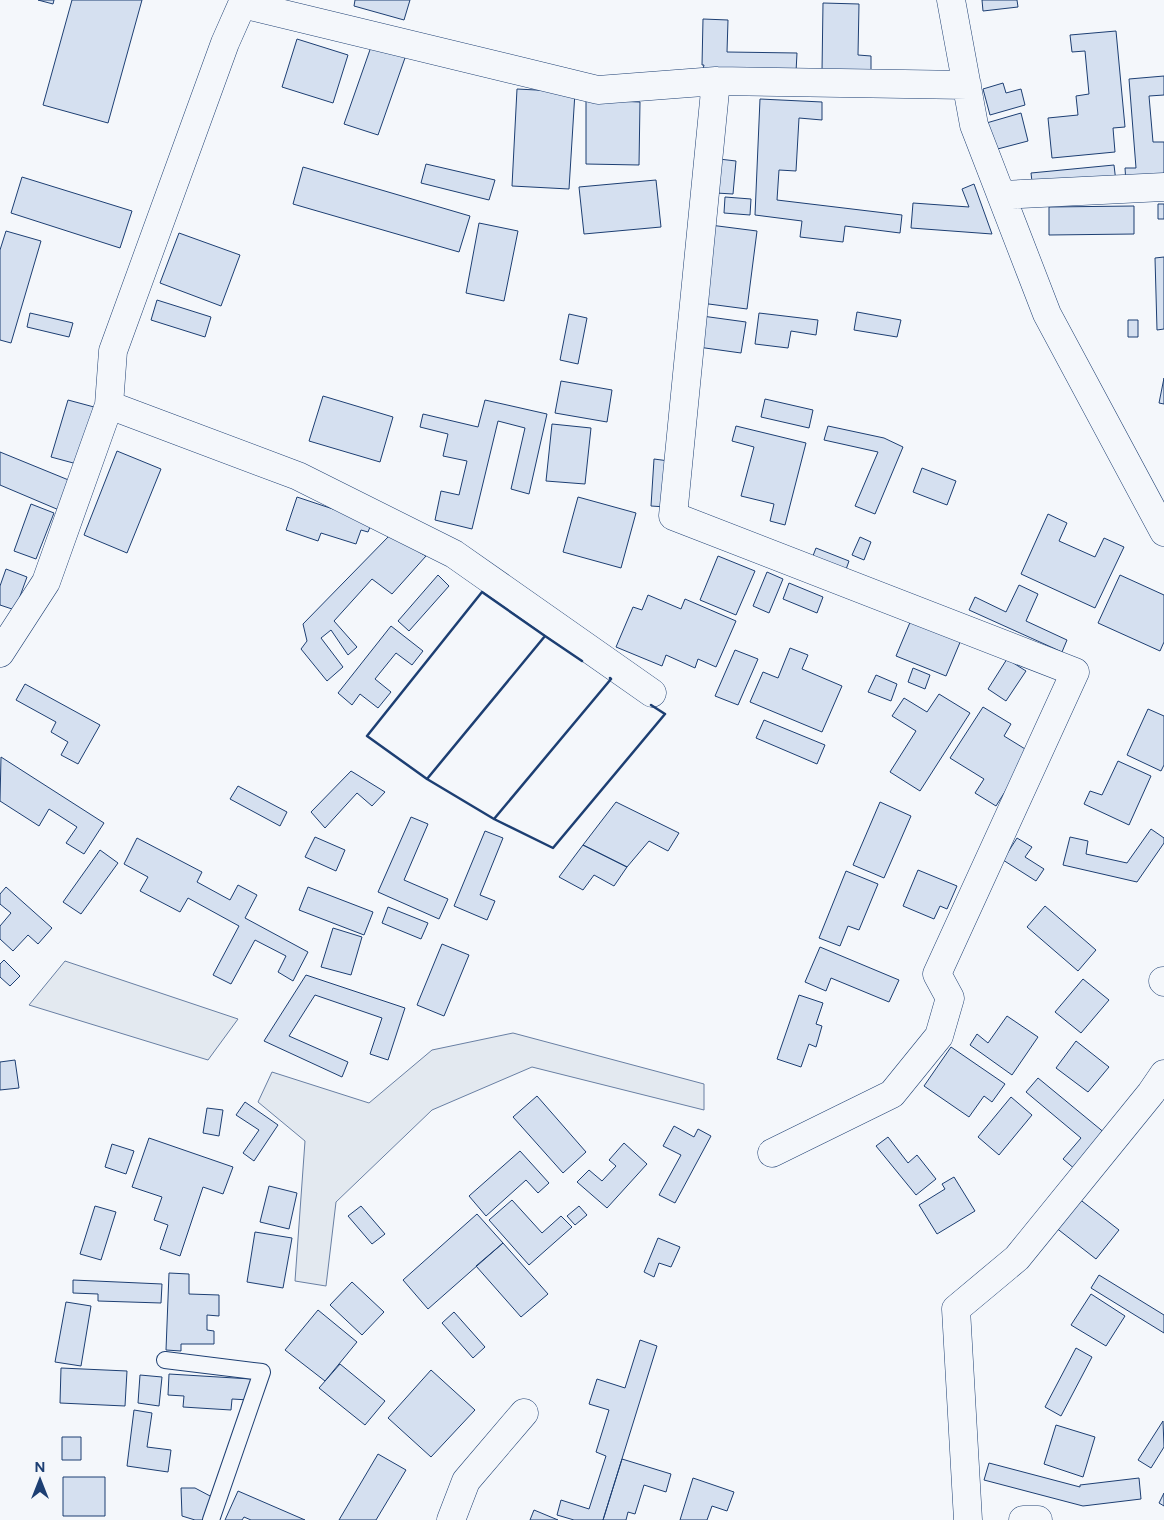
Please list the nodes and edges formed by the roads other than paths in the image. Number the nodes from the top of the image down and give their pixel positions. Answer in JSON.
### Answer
{"nodes":[{"id":1,"x":951,"y":0,"type":"edge"},
{"id":2,"x":243,"y":2,"type":"edge"},
{"id":3,"x":716,"y":81,"type":"junction"},
{"id":4,"x":967,"y":84,"type":"junction"},
{"id":5,"x":1164,"y":187,"type":"edge"},
{"id":6,"x":1001,"y":195,"type":"junction"},
{"id":7,"x":109,"y":405,"type":"junction"},
{"id":8,"x":1164,"y":532,"type":"edge"},
{"id":9,"x":0,"y":653,"type":"edge"},
{"id":10,"x":652,"y":693,"type":"dead end"},
{"id":11,"x":1160,"y":1090,"type":"edge"},
{"id":12,"x":772,"y":1153,"type":"dead end"},
{"id":13,"x":165,"y":1360,"type":"dead end"},
{"id":14,"x":524,"y":1413,"type":"dead end"},
{"id":15,"x":211,"y":1520,"type":"edge"},
{"id":16,"x":451,"y":1520,"type":"edge"},
{"id":17,"x":968,"y":1520,"type":"edge"},
{"id":18,"x":1022,"y":1520,"type":"edge"},
{"id":19,"x":1038,"y":1520,"type":"edge"}],
"edges":[{"from":1,"to":4,"type":"street"},
{"from":2,"to":3,"type":"street"},
{"from":2,"to":7,"type":"street"},
{"from":3,"to":4,"type":"street"},
{"from":3,"to":12,"type":"street"},
{"from":4,"to":6,"type":"street"},
{"from":5,"to":6,"type":"street"},
{"from":6,"to":8,"type":"street"},
{"from":7,"to":9,"type":"street"},
{"from":7,"to":10,"type":"street"},
{"from":11,"to":17,"type":"street"},
{"from":13,"to":15,"type":"lane"},
{"from":14,"to":16,"type":"street"},
{"from":18,"to":19,"type":"street"}]}
